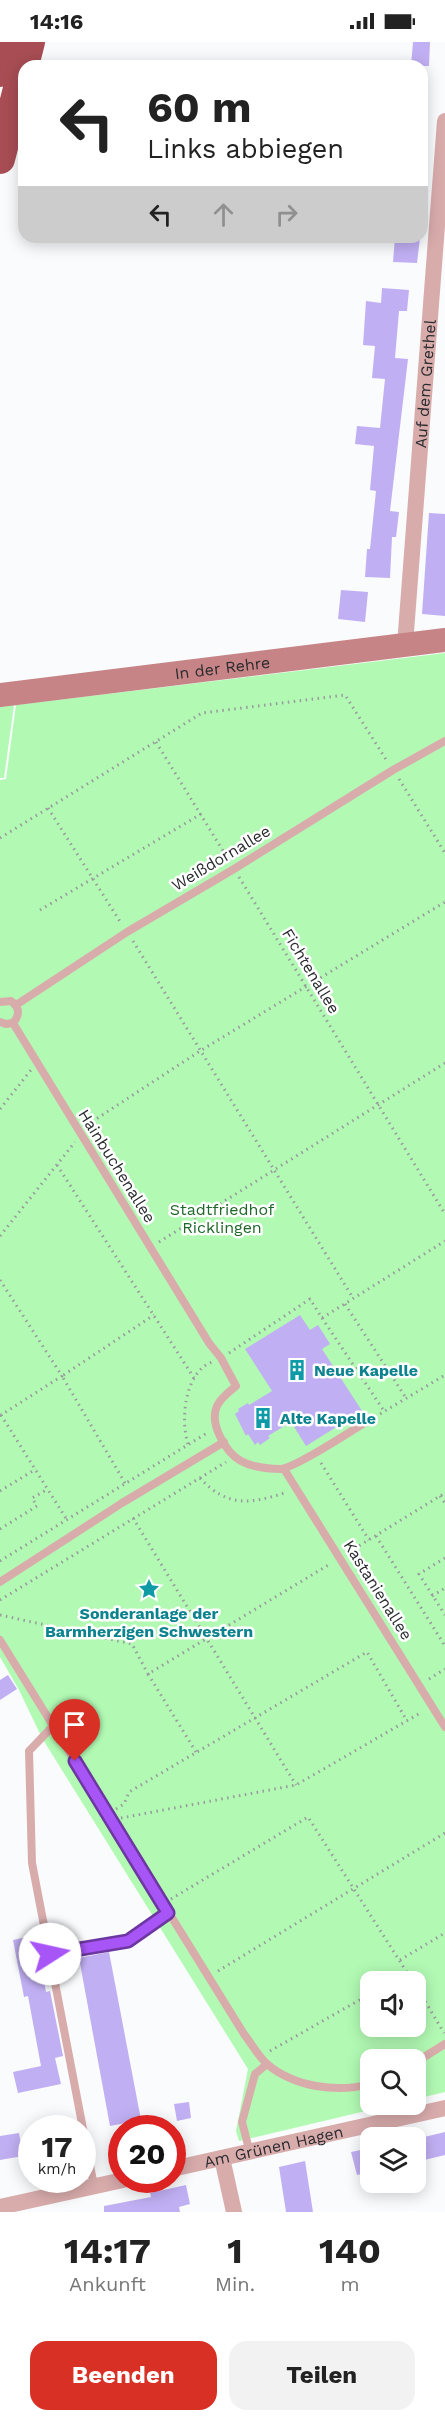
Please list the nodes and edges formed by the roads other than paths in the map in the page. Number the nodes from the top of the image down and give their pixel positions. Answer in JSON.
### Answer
{"nodes":[{"id":1,"x":8,"y":42,"type":"edge"},
{"id":2,"x":30,"y":42,"type":"edge"},
{"id":3,"x":25,"y":60,"type":"edge"},
{"id":4,"x":0,"y":72,"type":"edge"},
{"id":5,"x":18,"y":89,"type":"edge"},
{"id":6,"x":445,"y":121,"type":"edge"},
{"id":7,"x":0,"y":159,"type":"edge"},
{"id":8,"x":445,"y":640,"type":"edge"},
{"id":9,"x":405,"y":645,"type":"junction"},
{"id":10,"x":0,"y":695,"type":"edge"},
{"id":11,"x":445,"y":741,"type":"edge"},
{"id":12,"x":0,"y":1002,"type":"edge"},
{"id":13,"x":16,"y":1005,"type":"junction"},
{"id":14,"x":0,"y":1022,"type":"edge"},
{"id":15,"x":13,"y":1023,"type":"junction"},
{"id":16,"x":366,"y":1422,"type":"road end"},
{"id":17,"x":224,"y":1442,"type":"junction"},
{"id":18,"x":284,"y":1469,"type":"junction"},
{"id":19,"x":0,"y":1582,"type":"edge"},
{"id":20,"x":0,"y":1640,"type":"edge"},
{"id":21,"x":53,"y":1726,"type":"junction"},
{"id":22,"x":445,"y":1727,"type":"edge"},
{"id":23,"x":168,"y":1913,"type":"junction"},
{"id":24,"x":50,"y":1954,"type":"junction"},
{"id":25,"x":445,"y":2044,"type":"edge"},
{"id":26,"x":426,"y":2056,"type":"edge"},
{"id":27,"x":264,"y":2060,"type":"junction"},
{"id":28,"x":360,"y":2086,"type":"edge"},
{"id":29,"x":445,"y":2108,"type":"edge"},
{"id":30,"x":81,"y":2115,"type":"edge"},
{"id":31,"x":250,"y":2152,"type":"junction"},
{"id":32,"x":222,"y":2157,"type":"junction"},
{"id":33,"x":186,"y":2166,"type":"edge"},
{"id":34,"x":63,"y":2193,"type":"edge"},
{"id":35,"x":0,"y":2207,"type":"edge"},
{"id":36,"x":234,"y":2212,"type":"edge"}],
"edges":[{"from":1,"to":4,"type":"highway"},
{"from":2,"to":3,"type":"highway"},
{"from":5,"to":7,"type":"highway"},
{"from":6,"to":9,"type":"street","name":"Auf dem Grethel"},
{"from":8,"to":9,"type":"street","name":"In der Rehre"},
{"from":9,"to":10,"type":"street","name":"In der Rehre"},
{"from":11,"to":13,"type":"lane","name":"Weißdornallee"},
{"from":12,"to":13,"type":"lane"},
{"from":13,"to":15,"type":"lane"},
{"from":14,"to":15,"type":"lane"},
{"from":15,"to":17,"type":"lane","name":"Hainbuchenallee"},
{"from":16,"to":18,"type":"lane"},
{"from":17,"to":18,"type":"lane"},
{"from":17,"to":19,"type":"lane"},
{"from":18,"to":22,"type":"lane","name":"Kastanienallee"},
{"from":20,"to":21,"type":"lane"},
{"from":21,"to":23,"type":"lane"},
{"from":21,"to":24,"type":"lane"},
{"from":23,"to":24,"type":"lane"},
{"from":23,"to":27,"type":"lane"},
{"from":24,"to":30,"type":"lane"},
{"from":25,"to":26,"type":"lane"},
{"from":27,"to":28,"type":"lane"},
{"from":27,"to":31,"type":"lane"},
{"from":29,"to":31,"type":"street","name":"Am Grünen Hagen"},
{"from":31,"to":32,"type":"street","name":"Am Grünen Hagen"},
{"from":32,"to":33,"type":"street","name":"Am Grünen Hagen"},
{"from":32,"to":36,"type":"street"},
{"from":34,"to":35,"type":"street"}]}
